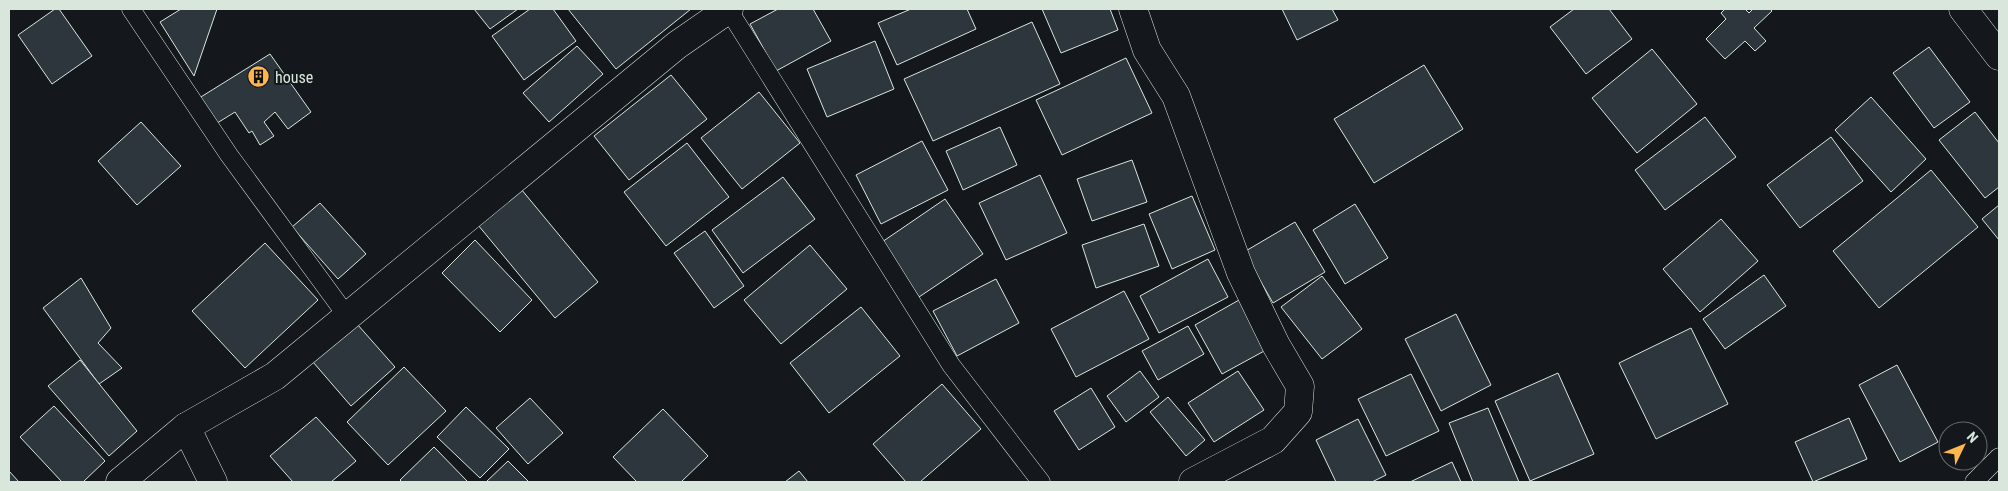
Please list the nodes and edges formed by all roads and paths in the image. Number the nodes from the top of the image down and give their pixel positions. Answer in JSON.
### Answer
{"nodes":[{"id":1,"x":131,"y":9,"type":"edge"},
{"id":2,"x":729,"y":9,"type":"edge"},
{"id":3,"x":1133,"y":9,"type":"edge"},
{"id":4,"x":1963,"y":9,"type":"edge"},
{"id":5,"x":1999,"y":56,"type":"edge"},
{"id":6,"x":347,"y":316,"type":"junction"},
{"id":7,"x":186,"y":427,"type":"junction"},
{"id":8,"x":1999,"y":457,"type":"edge"},
{"id":9,"x":120,"y":482,"type":"edge"},
{"id":10,"x":213,"y":482,"type":"edge"},
{"id":11,"x":1041,"y":482,"type":"edge"},
{"id":12,"x":1192,"y":482,"type":"edge"},
{"id":13,"x":1974,"y":482,"type":"edge"}],
"edges":[{"from":1,"to":6,"type":"lane"},
{"from":2,"to":6,"type":"street"},
{"from":2,"to":11,"type":"lane"},
{"from":3,"to":12,"type":"street"},
{"from":4,"to":5,"type":"street"},
{"from":6,"to":7,"type":"street"},
{"from":7,"to":9,"type":"street"},
{"from":7,"to":10,"type":"street"},
{"from":8,"to":13,"type":"lane"}]}
